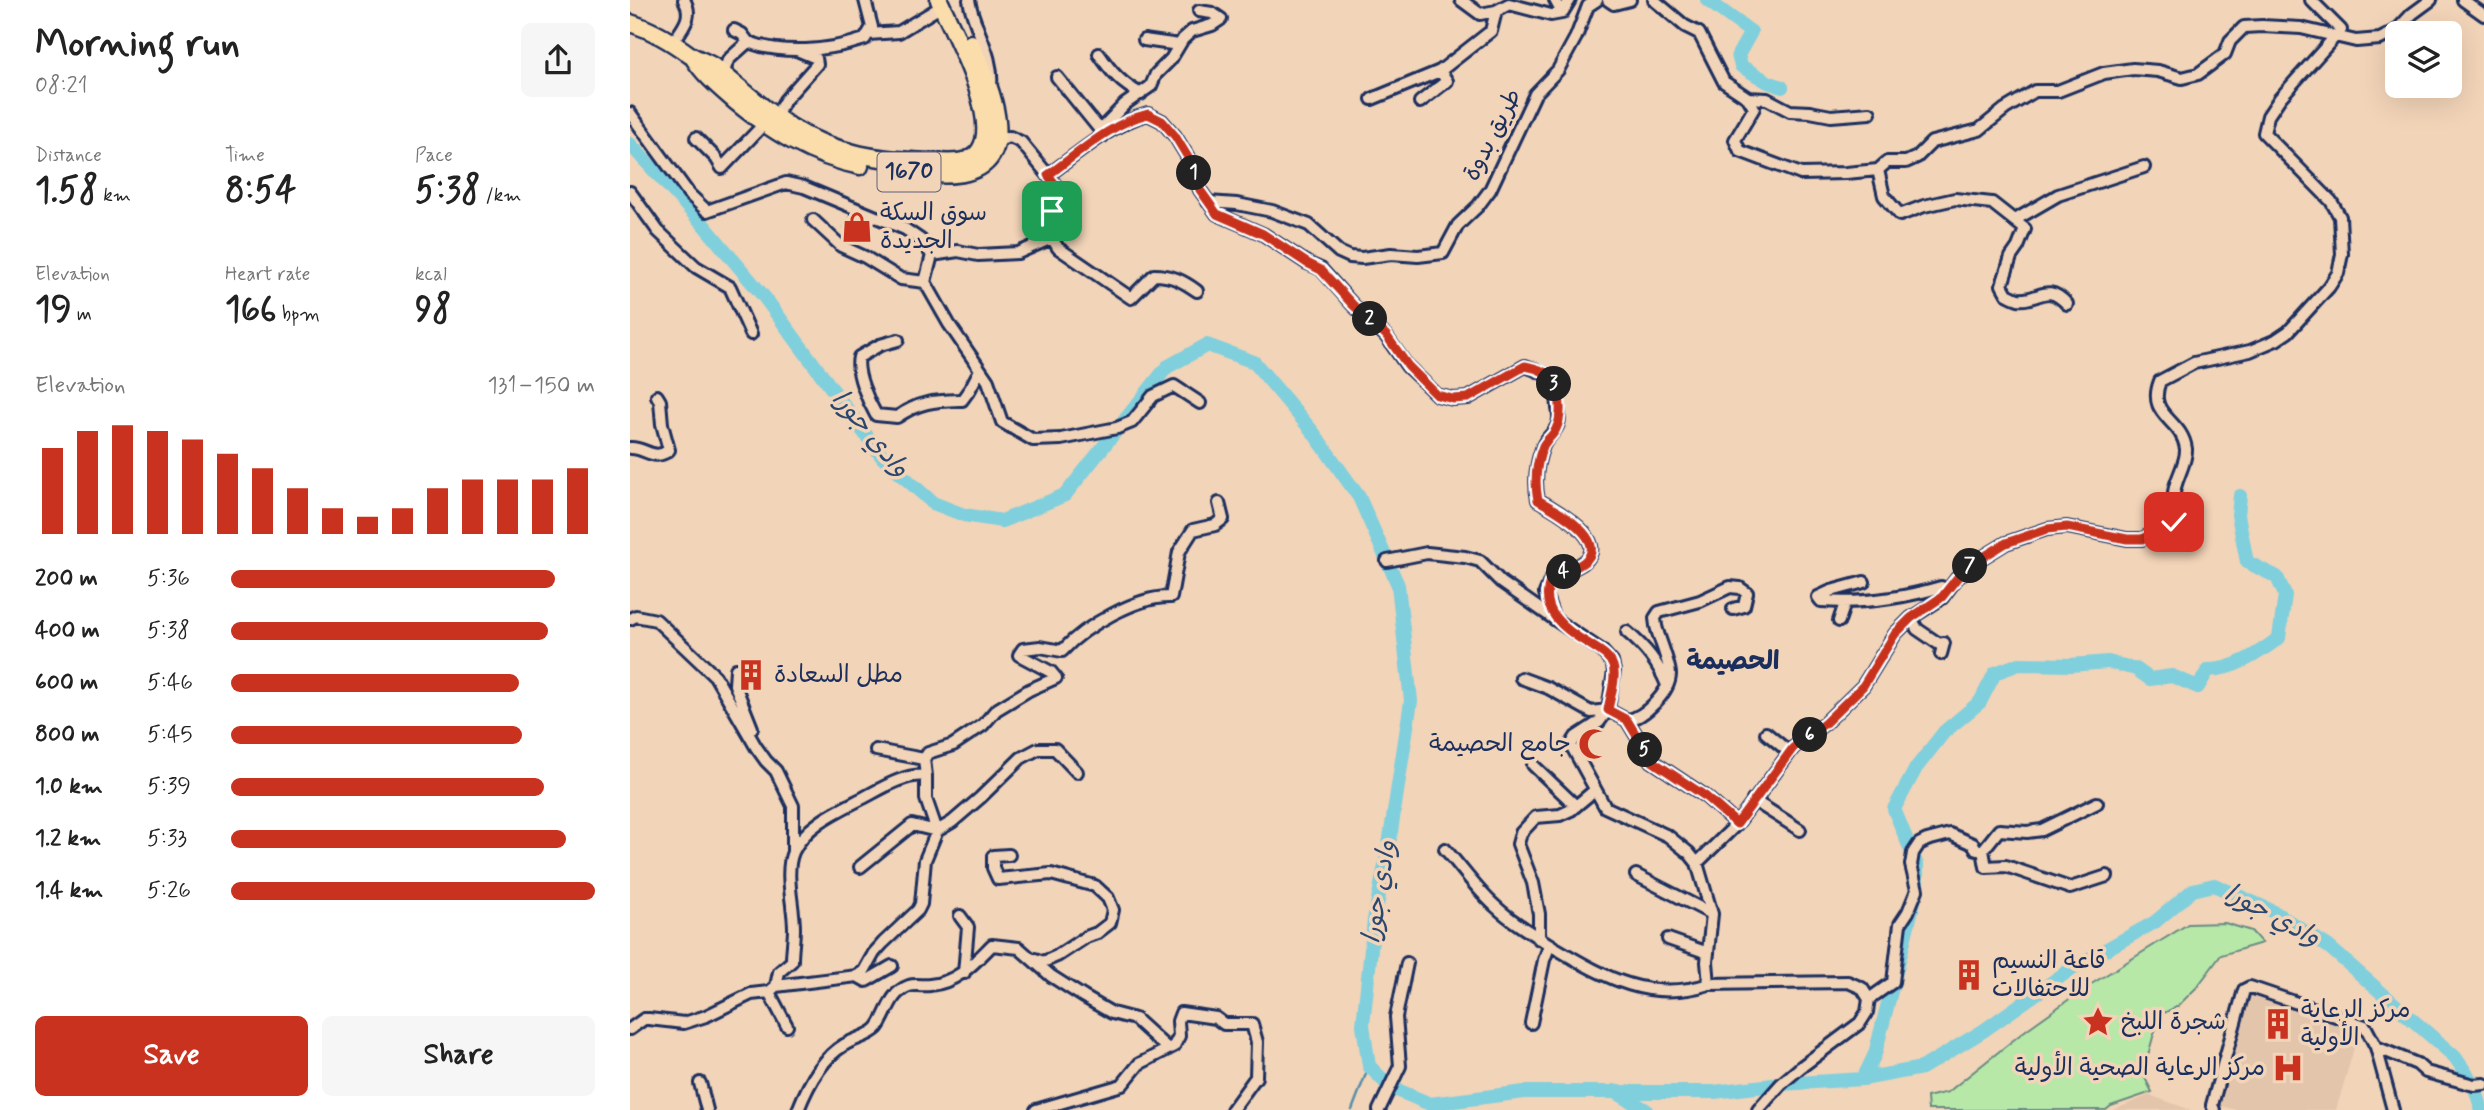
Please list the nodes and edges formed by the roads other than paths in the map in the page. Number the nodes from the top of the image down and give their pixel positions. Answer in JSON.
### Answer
{"nodes":[{"id":1,"x":684,"y":0,"type":"edge"},
{"id":2,"x":865,"y":0,"type":"edge"},
{"id":3,"x":969,"y":0,"type":"edge"},
{"id":4,"x":1461,"y":0,"type":"edge"},
{"id":5,"x":1555,"y":0,"type":"edge"},
{"id":6,"x":1570,"y":0,"type":"edge"},
{"id":7,"x":1597,"y":0,"type":"edge"},
{"id":8,"x":1608,"y":0,"type":"edge"},
{"id":9,"x":1630,"y":0,"type":"edge"},
{"id":10,"x":1654,"y":0,"type":"edge"},
{"id":11,"x":2311,"y":0,"type":"edge"},
{"id":12,"x":2431,"y":0,"type":"edge"},
{"id":13,"x":2463,"y":0,"type":"edge"},
{"id":14,"x":944,"y":2,"type":"edge"},
{"id":15,"x":1199,"y":10,"type":"dead end"},
{"id":16,"x":1496,"y":11,"type":"junction"},
{"id":17,"x":1562,"y":13,"type":"junction"},
{"id":18,"x":2484,"y":15,"type":"edge"},
{"id":19,"x":636,"y":25,"type":"edge"},
{"id":20,"x":734,"y":30,"type":"dead end"},
{"id":21,"x":868,"y":34,"type":"junction"},
{"id":22,"x":2335,"y":37,"type":"junction"},
{"id":23,"x":1144,"y":40,"type":"dead end"},
{"id":24,"x":748,"y":41,"type":"junction"},
{"id":25,"x":673,"y":42,"type":"junction"},
{"id":26,"x":1179,"y":45,"type":"junction"},
{"id":27,"x":796,"y":49,"type":"junction"},
{"id":28,"x":1099,"y":54,"type":"dead end"},
{"id":29,"x":694,"y":57,"type":"junction"},
{"id":30,"x":1440,"y":71,"type":"junction"},
{"id":31,"x":723,"y":75,"type":"junction"},
{"id":32,"x":1057,"y":77,"type":"dead end"},
{"id":33,"x":990,"y":89,"type":"junction"},
{"id":34,"x":1141,"y":94,"type":"junction"},
{"id":35,"x":1748,"y":98,"type":"junction"},
{"id":36,"x":1372,"y":99,"type":"dead end"},
{"id":37,"x":1420,"y":102,"type":"dead end"},
{"id":38,"x":630,"y":113,"type":"edge"},
{"id":39,"x":1870,"y":113,"type":"dead end"},
{"id":40,"x":770,"y":120,"type":"junction"},
{"id":41,"x":1102,"y":133,"type":"junction"},
{"id":42,"x":696,"y":138,"type":"dead end"},
{"id":43,"x":990,"y":141,"type":"junction"},
{"id":44,"x":2144,"y":167,"type":"dead end"},
{"id":45,"x":1878,"y":170,"type":"junction"},
{"id":46,"x":1048,"y":175,"type":"junction"},
{"id":47,"x":630,"y":192,"type":"edge"},
{"id":48,"x":1208,"y":202,"type":"junction"},
{"id":49,"x":813,"y":220,"type":"dead end"},
{"id":50,"x":2015,"y":220,"type":"junction"},
{"id":51,"x":1052,"y":238,"type":"junction"},
{"id":52,"x":932,"y":255,"type":"junction"},
{"id":53,"x":925,"y":282,"type":"junction"},
{"id":54,"x":1197,"y":291,"type":"dead end"},
{"id":55,"x":2067,"y":304,"type":"dead end"},
{"id":56,"x":751,"y":334,"type":"dead end"},
{"id":57,"x":898,"y":340,"type":"dead end"},
{"id":58,"x":980,"y":370,"type":"junction"},
{"id":59,"x":657,"y":396,"type":"dead end"},
{"id":60,"x":1200,"y":402,"type":"dead end"},
{"id":61,"x":630,"y":448,"type":"edge"},
{"id":62,"x":1219,"y":503,"type":"dead end"},
{"id":63,"x":1387,"y":561,"type":"dead end"},
{"id":64,"x":1864,"y":582,"type":"dead end"},
{"id":65,"x":1947,"y":591,"type":"junction"},
{"id":66,"x":1845,"y":603,"type":"junction"},
{"id":67,"x":1733,"y":609,"type":"dead end"},
{"id":68,"x":1911,"y":618,"type":"junction"},
{"id":69,"x":630,"y":619,"type":"edge"},
{"id":70,"x":1554,"y":619,"type":"junction"},
{"id":71,"x":1839,"y":621,"type":"dead end"},
{"id":72,"x":1627,"y":632,"type":"dead end"},
{"id":73,"x":1941,"y":654,"type":"dead end"},
{"id":74,"x":736,"y":669,"type":"dead end"},
{"id":75,"x":1521,"y":678,"type":"dead end"},
{"id":76,"x":1667,"y":685,"type":"junction"},
{"id":77,"x":1608,"y":710,"type":"junction"},
{"id":78,"x":1627,"y":720,"type":"junction"},
{"id":79,"x":1766,"y":733,"type":"dead end"},
{"id":80,"x":753,"y":741,"type":"junction"},
{"id":81,"x":876,"y":750,"type":"dead end"},
{"id":82,"x":1789,"y":751,"type":"junction"},
{"id":83,"x":924,"y":759,"type":"junction"},
{"id":84,"x":1533,"y":765,"type":"dead end"},
{"id":85,"x":1077,"y":772,"type":"dead end"},
{"id":86,"x":926,"y":776,"type":"junction"},
{"id":87,"x":1595,"y":790,"type":"junction"},
{"id":88,"x":1753,"y":800,"type":"junction"},
{"id":89,"x":2097,"y":803,"type":"dead end"},
{"id":90,"x":1576,"y":806,"type":"junction"},
{"id":91,"x":1737,"y":824,"type":"junction"},
{"id":92,"x":1800,"y":830,"type":"dead end"},
{"id":93,"x":937,"y":831,"type":"junction"},
{"id":94,"x":1446,"y":849,"type":"dead end"},
{"id":95,"x":1983,"y":850,"type":"junction"},
{"id":96,"x":793,"y":854,"type":"junction"},
{"id":97,"x":1009,"y":855,"type":"dead end"},
{"id":98,"x":1697,"y":863,"type":"junction"},
{"id":99,"x":860,"y":867,"type":"dead end"},
{"id":100,"x":1636,"y":876,"type":"dead end"},
{"id":101,"x":2107,"y":876,"type":"dead end"},
{"id":102,"x":1712,"y":914,"type":"junction"},
{"id":103,"x":960,"y":916,"type":"dead end"},
{"id":104,"x":1539,"y":939,"type":"junction"},
{"id":105,"x":1668,"y":939,"type":"dead end"},
{"id":106,"x":1550,"y":944,"type":"junction"},
{"id":107,"x":1709,"y":953,"type":"junction"},
{"id":108,"x":1033,"y":958,"type":"junction"},
{"id":109,"x":1407,"y":963,"type":"dead end"},
{"id":110,"x":892,"y":966,"type":"dead end"},
{"id":111,"x":964,"y":973,"type":"junction"},
{"id":112,"x":857,"y":976,"type":"junction"},
{"id":113,"x":1709,"y":984,"type":"junction"},
{"id":114,"x":772,"y":989,"type":"junction"},
{"id":115,"x":1869,"y":999,"type":"junction"},
{"id":116,"x":1531,"y":1023,"type":"dead end"},
{"id":117,"x":787,"y":1026,"type":"dead end"},
{"id":118,"x":630,"y":1029,"type":"edge"},
{"id":119,"x":2376,"y":1047,"type":"junction"},
{"id":120,"x":1168,"y":1049,"type":"junction"},
{"id":121,"x":699,"y":1083,"type":"dead end"},
{"id":122,"x":2484,"y":1084,"type":"edge"},
{"id":123,"x":2212,"y":1109,"type":"edge"},
{"id":124,"x":707,"y":1110,"type":"edge"},
{"id":125,"x":798,"y":1110,"type":"edge"},
{"id":126,"x":1036,"y":1110,"type":"edge"},
{"id":127,"x":1232,"y":1110,"type":"edge"},
{"id":128,"x":1379,"y":1110,"type":"edge"},
{"id":129,"x":1758,"y":1110,"type":"edge"},
{"id":130,"x":2393,"y":1110,"type":"edge"}],
"edges":[{"from":1,"to":25,"type":"street"},
{"from":2,"to":21,"type":"street"},
{"from":3,"to":33,"type":"street"},
{"from":4,"to":16,"type":"street"},
{"from":5,"to":17,"type":"street"},
{"from":6,"to":17,"type":"street"},
{"from":7,"to":48,"type":"street","name":"طريق بدوة"},
{"from":8,"to":9,"type":"street"},
{"from":10,"to":35,"type":"street"},
{"from":11,"to":22,"type":"street"},
{"from":12,"to":22,"type":"street"},
{"from":13,"to":18,"type":"street"},
{"from":14,"to":21,"type":"street"},
{"from":14,"to":33,"type":"highway"},
{"from":14,"to":43,"type":"highway"},
{"from":15,"to":26,"type":"street"},
{"from":16,"to":17,"type":"street"},
{"from":16,"to":30,"type":"street"},
{"from":19,"to":25,"type":"highway"},
{"from":20,"to":24,"type":"street"},
{"from":21,"to":27,"type":"street"},
{"from":22,"to":45,"type":"street"},
{"from":22,"to":65,"type":"street"},
{"from":23,"to":26,"type":"street"},
{"from":24,"to":27,"type":"street"},
{"from":24,"to":31,"type":"street"},
{"from":25,"to":29,"type":"highway"},
{"from":26,"to":34,"type":"street"},
{"from":27,"to":40,"type":"street"},
{"from":28,"to":34,"type":"street"},
{"from":29,"to":31,"type":"highway","number":"1670"},
{"from":29,"to":40,"type":"highway","number":"1670"},
{"from":30,"to":36,"type":"street"},
{"from":30,"to":37,"type":"street"},
{"from":31,"to":40,"type":"highway","number":"1670"},
{"from":32,"to":41,"type":"street"},
{"from":33,"to":43,"type":"highway"},
{"from":34,"to":41,"type":"street"},
{"from":35,"to":39,"type":"street"},
{"from":35,"to":45,"type":"street"},
{"from":38,"to":52,"type":"street"},
{"from":40,"to":42,"type":"street"},
{"from":40,"to":43,"type":"highway","number":"1670"},
{"from":41,"to":46,"type":"street"},
{"from":41,"to":48,"type":"street"},
{"from":43,"to":46,"type":"street"},
{"from":44,"to":50,"type":"street"},
{"from":45,"to":50,"type":"street"},
{"from":46,"to":51,"type":"street"},
{"from":47,"to":56,"type":"street"},
{"from":48,"to":70,"type":"street"},
{"from":49,"to":53,"type":"street"},
{"from":50,"to":55,"type":"street"},
{"from":51,"to":52,"type":"street"},
{"from":51,"to":54,"type":"street"},
{"from":52,"to":53,"type":"street"},
{"from":53,"to":58,"type":"street"},
{"from":57,"to":58,"type":"street"},
{"from":58,"to":60,"type":"street"},
{"from":59,"to":61,"type":"street"},
{"from":62,"to":83,"type":"street"},
{"from":63,"to":70,"type":"street"},
{"from":64,"to":66,"type":"street"},
{"from":65,"to":66,"type":"street"},
{"from":65,"to":68,"type":"street"},
{"from":66,"to":71,"type":"street"},
{"from":67,"to":76,"type":"street"},
{"from":68,"to":73,"type":"street"},
{"from":68,"to":82,"type":"street"},
{"from":69,"to":80,"type":"street"},
{"from":70,"to":77,"type":"street"},
{"from":72,"to":76,"type":"street"},
{"from":74,"to":80,"type":"street"},
{"from":75,"to":77,"type":"street"},
{"from":76,"to":78,"type":"street"},
{"from":77,"to":78,"type":"street"},
{"from":77,"to":87,"type":"street"},
{"from":78,"to":91,"type":"street"},
{"from":79,"to":82,"type":"street"},
{"from":80,"to":96,"type":"street"},
{"from":81,"to":83,"type":"street"},
{"from":82,"to":88,"type":"street"},
{"from":83,"to":86,"type":"street"},
{"from":84,"to":90,"type":"street"},
{"from":85,"to":93,"type":"street"},
{"from":86,"to":93,"type":"street"},
{"from":86,"to":96,"type":"street"},
{"from":87,"to":90,"type":"street"},
{"from":87,"to":98,"type":"street"},
{"from":88,"to":91,"type":"street"},
{"from":88,"to":92,"type":"street"},
{"from":89,"to":95,"type":"street"},
{"from":90,"to":104,"type":"street"},
{"from":91,"to":98,"type":"street"},
{"from":93,"to":99,"type":"street"},
{"from":93,"to":112,"type":"street"},
{"from":94,"to":104,"type":"street"},
{"from":95,"to":101,"type":"street"},
{"from":95,"to":115,"type":"street"},
{"from":96,"to":114,"type":"street"},
{"from":97,"to":108,"type":"street"},
{"from":98,"to":102,"type":"street"},
{"from":100,"to":102,"type":"street"},
{"from":102,"to":107,"type":"street"},
{"from":103,"to":111,"type":"street"},
{"from":104,"to":106,"type":"street"},
{"from":105,"to":107,"type":"street"},
{"from":106,"to":113,"type":"street"},
{"from":106,"to":116,"type":"street"},
{"from":107,"to":113,"type":"street"},
{"from":108,"to":111,"type":"street"},
{"from":108,"to":120,"type":"street"},
{"from":109,"to":128,"type":"street"},
{"from":110,"to":112,"type":"street"},
{"from":111,"to":125,"type":"street"},
{"from":112,"to":114,"type":"street"},
{"from":113,"to":115,"type":"street"},
{"from":114,"to":117,"type":"street"},
{"from":114,"to":118,"type":"street"},
{"from":115,"to":129,"type":"street"},
{"from":119,"to":122,"type":"street"},
{"from":119,"to":123,"type":"street"},
{"from":119,"to":130,"type":"street"},
{"from":120,"to":126,"type":"street"},
{"from":120,"to":127,"type":"street"},
{"from":121,"to":124,"type":"street"}]}
